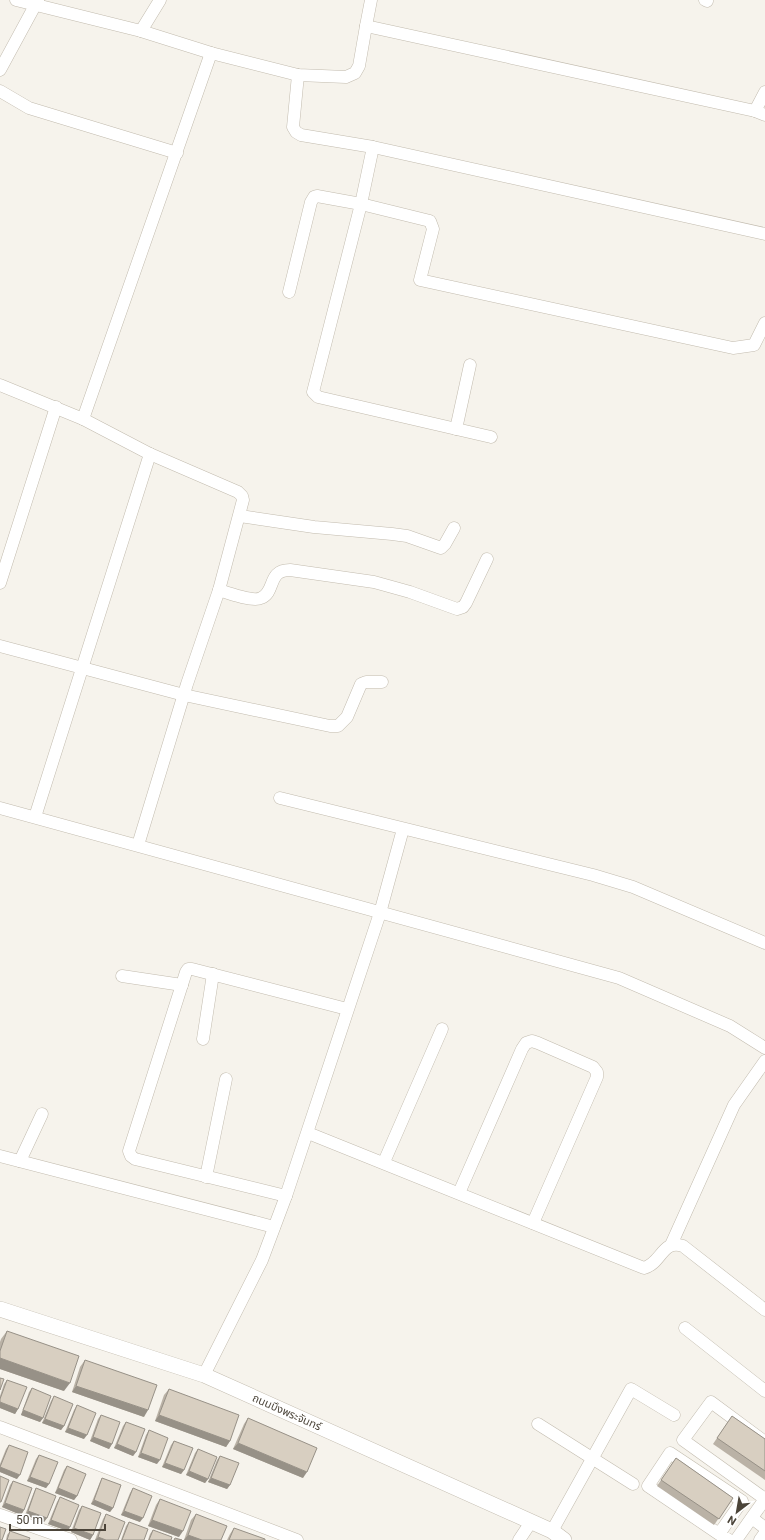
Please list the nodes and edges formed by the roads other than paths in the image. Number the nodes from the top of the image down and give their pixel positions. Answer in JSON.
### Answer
{"nodes":[{"id":1,"x":16,"y":0,"type":"edge"},
{"id":2,"x":160,"y":0,"type":"edge"},
{"id":3,"x":371,"y":0,"type":"edge"},
{"id":4,"x":37,"y":2,"type":"edge"},
{"id":5,"x":366,"y":26,"type":"junction"},
{"id":6,"x":141,"y":31,"type":"junction"},
{"id":7,"x":211,"y":53,"type":"junction"},
{"id":8,"x":0,"y":70,"type":"edge"},
{"id":9,"x":298,"y":76,"type":"junction"},
{"id":10,"x":0,"y":92,"type":"edge"},
{"id":11,"x":765,"y":92,"type":"edge"},
{"id":12,"x":760,"y":113,"type":"edge"},
{"id":13,"x":373,"y":147,"type":"junction"},
{"id":14,"x":177,"y":153,"type":"junction"},
{"id":15,"x":360,"y":204,"type":"junction"},
{"id":16,"x":765,"y":234,"type":"edge"},
{"id":17,"x":289,"y":292,"type":"dead end"},
{"id":18,"x":765,"y":323,"type":"edge"},
{"id":19,"x":470,"y":365,"type":"dead end"},
{"id":20,"x":0,"y":385,"type":"edge"},
{"id":21,"x":56,"y":407,"type":"junction"},
{"id":22,"x":83,"y":419,"type":"junction"},
{"id":23,"x":456,"y":429,"type":"junction"},
{"id":24,"x":491,"y":437,"type":"dead end"},
{"id":25,"x":150,"y":454,"type":"junction"},
{"id":26,"x":240,"y":516,"type":"junction"},
{"id":27,"x":454,"y":528,"type":"dead end"},
{"id":28,"x":488,"y":559,"type":"dead end"},
{"id":29,"x":0,"y":583,"type":"edge"},
{"id":30,"x":219,"y":590,"type":"junction"},
{"id":31,"x":0,"y":646,"type":"edge"},
{"id":32,"x":81,"y":667,"type":"junction"},
{"id":33,"x":382,"y":682,"type":"dead end"},
{"id":34,"x":184,"y":695,"type":"junction"},
{"id":35,"x":280,"y":798,"type":"dead end"},
{"id":36,"x":0,"y":808,"type":"edge"},
{"id":37,"x":35,"y":817,"type":"junction"},
{"id":38,"x":403,"y":829,"type":"junction"},
{"id":39,"x":138,"y":845,"type":"junction"},
{"id":40,"x":380,"y":914,"type":"junction"},
{"id":41,"x":765,"y":943,"type":"edge"},
{"id":42,"x":213,"y":974,"type":"junction"},
{"id":43,"x":122,"y":976,"type":"dead end"},
{"id":44,"x":182,"y":985,"type":"junction"},
{"id":45,"x":348,"y":1009,"type":"junction"},
{"id":46,"x":442,"y":1029,"type":"dead end"},
{"id":47,"x":203,"y":1039,"type":"dead end"},
{"id":48,"x":765,"y":1048,"type":"edge"},
{"id":49,"x":765,"y":1061,"type":"edge"},
{"id":50,"x":226,"y":1079,"type":"dead end"},
{"id":51,"x":42,"y":1114,"type":"dead end"},
{"id":52,"x":308,"y":1132,"type":"junction"},
{"id":53,"x":0,"y":1156,"type":"edge"},
{"id":54,"x":20,"y":1161,"type":"junction"},
{"id":55,"x":384,"y":1162,"type":"junction"},
{"id":56,"x":206,"y":1177,"type":"junction"},
{"id":57,"x":459,"y":1193,"type":"junction"},
{"id":58,"x":286,"y":1196,"type":"junction"},
{"id":59,"x":533,"y":1223,"type":"junction"},
{"id":60,"x":274,"y":1227,"type":"junction"},
{"id":61,"x":671,"y":1245,"type":"junction"},
{"id":62,"x":0,"y":1309,"type":"edge"},
{"id":63,"x":765,"y":1310,"type":"edge"},
{"id":64,"x":686,"y":1328,"type":"dead end"},
{"id":65,"x":204,"y":1375,"type":"junction"},
{"id":66,"x":765,"y":1391,"type":"edge"},
{"id":67,"x":674,"y":1415,"type":"dead end"},
{"id":68,"x":538,"y":1424,"type":"dead end"},
{"id":69,"x":0,"y":1427,"type":"edge"},
{"id":70,"x":765,"y":1442,"type":"edge"},
{"id":71,"x":592,"y":1457,"type":"junction"},
{"id":72,"x":633,"y":1484,"type":"dead end"},
{"id":73,"x":765,"y":1499,"type":"edge"},
{"id":74,"x":0,"y":1515,"type":"edge"},
{"id":75,"x":752,"y":1518,"type":"junction"},
{"id":76,"x":531,"y":1522,"type":"junction"},
{"id":77,"x":765,"y":1528,"type":"edge"},
{"id":78,"x":552,"y":1531,"type":"junction"},
{"id":79,"x":765,"y":1533,"type":"edge"},
{"id":80,"x":724,"y":1537,"type":"edge"},
{"id":81,"x":71,"y":1540,"type":"edge"},
{"id":82,"x":298,"y":1540,"type":"edge"},
{"id":83,"x":519,"y":1540,"type":"edge"},
{"id":84,"x":564,"y":1540,"type":"edge"},
{"id":85,"x":736,"y":1540,"type":"edge"},
{"id":86,"x":760,"y":1540,"type":"edge"}],
"edges":[{"from":1,"to":4,"type":"street"},
{"from":2,"to":6,"type":"street"},
{"from":3,"to":5,"type":"street"},
{"from":4,"to":6,"type":"street"},
{"from":4,"to":8,"type":"street"},
{"from":5,"to":9,"type":"street"},
{"from":5,"to":12,"type":"street"},
{"from":6,"to":7,"type":"street"},
{"from":7,"to":9,"type":"street"},
{"from":7,"to":14,"type":"street"},
{"from":9,"to":13,"type":"street"},
{"from":10,"to":14,"type":"street"},
{"from":11,"to":12,"type":"street"},
{"from":13,"to":15,"type":"street"},
{"from":13,"to":16,"type":"street"},
{"from":14,"to":22,"type":"street"},
{"from":15,"to":17,"type":"street"},
{"from":15,"to":18,"type":"street"},
{"from":15,"to":23,"type":"street"},
{"from":19,"to":23,"type":"street"},
{"from":20,"to":21,"type":"street"},
{"from":21,"to":22,"type":"street"},
{"from":21,"to":29,"type":"street"},
{"from":22,"to":25,"type":"street"},
{"from":23,"to":24,"type":"street"},
{"from":25,"to":26,"type":"street"},
{"from":25,"to":32,"type":"street"},
{"from":26,"to":27,"type":"street"},
{"from":26,"to":30,"type":"street"},
{"from":28,"to":30,"type":"street"},
{"from":30,"to":34,"type":"street"},
{"from":31,"to":32,"type":"street"},
{"from":32,"to":34,"type":"street"},
{"from":32,"to":37,"type":"street"},
{"from":33,"to":34,"type":"street"},
{"from":34,"to":39,"type":"street"},
{"from":35,"to":38,"type":"street"},
{"from":36,"to":37,"type":"street"},
{"from":37,"to":39,"type":"street"},
{"from":38,"to":40,"type":"street"},
{"from":38,"to":41,"type":"street"},
{"from":39,"to":40,"type":"street"},
{"from":40,"to":45,"type":"street"},
{"from":40,"to":48,"type":"street"},
{"from":42,"to":44,"type":"street"},
{"from":42,"to":45,"type":"street"},
{"from":42,"to":47,"type":"street"},
{"from":43,"to":44,"type":"street"},
{"from":44,"to":56,"type":"street"},
{"from":45,"to":52,"type":"street"},
{"from":46,"to":55,"type":"street"},
{"from":49,"to":61,"type":"street"},
{"from":50,"to":56,"type":"street"},
{"from":51,"to":54,"type":"street"},
{"from":52,"to":55,"type":"street"},
{"from":52,"to":58,"type":"street"},
{"from":53,"to":54,"type":"street"},
{"from":54,"to":60,"type":"street"},
{"from":55,"to":57,"type":"street"},
{"from":56,"to":58,"type":"street"},
{"from":57,"to":59,"type":"street"},
{"from":57,"to":59,"type":"street"},
{"from":58,"to":60,"type":"street"},
{"from":59,"to":61,"type":"street"},
{"from":60,"to":65,"type":"street"},
{"from":61,"to":63,"type":"street"},
{"from":62,"to":65,"type":"street","name":"ถนนบึงพระจันทร์"},
{"from":64,"to":66,"type":"street"},
{"from":65,"to":76,"type":"street","name":"ถนนบึงพระจันทร์"},
{"from":67,"to":71,"type":"street"},
{"from":68,"to":71,"type":"street"},
{"from":69,"to":82,"type":"street"},
{"from":70,"to":73,"type":"street"},
{"from":71,"to":72,"type":"street"},
{"from":71,"to":78,"type":"street"},
{"from":73,"to":75,"type":"street"},
{"from":74,"to":81,"type":"street"},
{"from":75,"to":77,"type":"street"},
{"from":75,"to":85,"type":"street"},
{"from":76,"to":78,"type":"street","name":"ถนนบึงพระจันทร์"},
{"from":76,"to":83,"type":"street"},
{"from":78,"to":84,"type":"street","name":"ถนนบึงพระจันทร์"},
{"from":79,"to":86,"type":"street"},
{"from":80,"to":80,"type":"street"}]}
